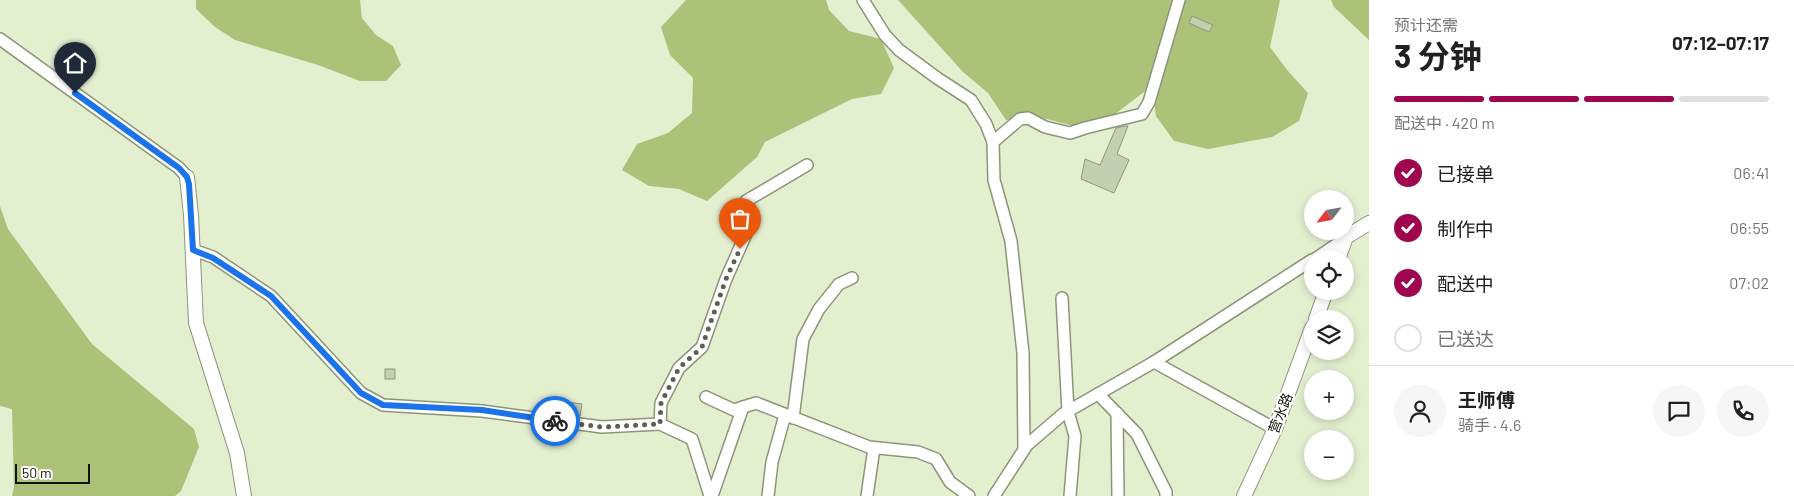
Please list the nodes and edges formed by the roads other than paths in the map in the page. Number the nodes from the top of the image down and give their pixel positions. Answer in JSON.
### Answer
{"nodes":[{"id":1,"x":863,"y":0,"type":"edge"},
{"id":2,"x":1179,"y":0,"type":"edge"},
{"id":3,"x":0,"y":39,"type":"edge"},
{"id":4,"x":993,"y":142,"type":"junction"},
{"id":5,"x":806,"y":166,"type":"dead end"},
{"id":6,"x":187,"y":177,"type":"joint"},
{"id":7,"x":1369,"y":223,"type":"edge"},
{"id":8,"x":1354,"y":232,"type":"edge"},
{"id":9,"x":1343,"y":240,"type":"edge"},
{"id":10,"x":193,"y":250,"type":"junction"},
{"id":11,"x":1328,"y":250,"type":"edge"},
{"id":12,"x":1304,"y":266,"type":"edge"},
{"id":13,"x":852,"y":278,"type":"dead end"},
{"id":14,"x":1062,"y":298,"type":"dead end"},
{"id":15,"x":1304,"y":350,"type":"edge"},
{"id":16,"x":1154,"y":362,"type":"junction"},
{"id":17,"x":1098,"y":394,"type":"junction"},
{"id":18,"x":706,"y":397,"type":"dead end"},
{"id":19,"x":742,"y":407,"type":"junction"},
{"id":20,"x":1068,"y":412,"type":"junction"},
{"id":21,"x":1117,"y":413,"type":"junction"},
{"id":22,"x":789,"y":416,"type":"junction"},
{"id":23,"x":660,"y":424,"type":"junction"},
{"id":24,"x":1275,"y":430,"type":"junction"},
{"id":25,"x":874,"y":448,"type":"junction"},
{"id":26,"x":1024,"y":449,"type":"junction"},
{"id":27,"x":244,"y":496,"type":"edge"},
{"id":28,"x":711,"y":496,"type":"edge"},
{"id":29,"x":768,"y":496,"type":"edge"},
{"id":30,"x":868,"y":496,"type":"edge"},
{"id":31,"x":969,"y":496,"type":"edge"},
{"id":32,"x":994,"y":496,"type":"edge"},
{"id":33,"x":1070,"y":496,"type":"edge"},
{"id":34,"x":1118,"y":496,"type":"edge"},
{"id":35,"x":1166,"y":496,"type":"edge"},
{"id":36,"x":1244,"y":496,"type":"edge"}],
"edges":[{"from":1,"to":4,"type":"street"},
{"from":2,"to":4,"type":"street"},
{"from":3,"to":6,"type":"street"},
{"from":4,"to":26,"type":"street"},
{"from":5,"to":23,"type":"street"},
{"from":6,"to":10,"type":"street"},
{"from":7,"to":8,"type":"street"},
{"from":9,"to":11,"type":"street"},
{"from":10,"to":23,"type":"street"},
{"from":10,"to":27,"type":"street"},
{"from":12,"to":16,"type":"street"},
{"from":13,"to":22,"type":"street"},
{"from":14,"to":20,"type":"street"},
{"from":15,"to":24,"type":"street","name":"营水路"},
{"from":16,"to":17,"type":"street"},
{"from":16,"to":24,"type":"street"},
{"from":17,"to":20,"type":"street"},
{"from":17,"to":21,"type":"street"},
{"from":18,"to":19,"type":"street"},
{"from":19,"to":22,"type":"street"},
{"from":19,"to":28,"type":"street"},
{"from":20,"to":26,"type":"street"},
{"from":20,"to":33,"type":"street"},
{"from":21,"to":34,"type":"street"},
{"from":21,"to":35,"type":"street"},
{"from":22,"to":25,"type":"street"},
{"from":22,"to":29,"type":"street"},
{"from":23,"to":28,"type":"street"},
{"from":24,"to":36,"type":"street","name":"营水路"},
{"from":25,"to":30,"type":"street"},
{"from":25,"to":31,"type":"street"},
{"from":26,"to":32,"type":"street"}]}
